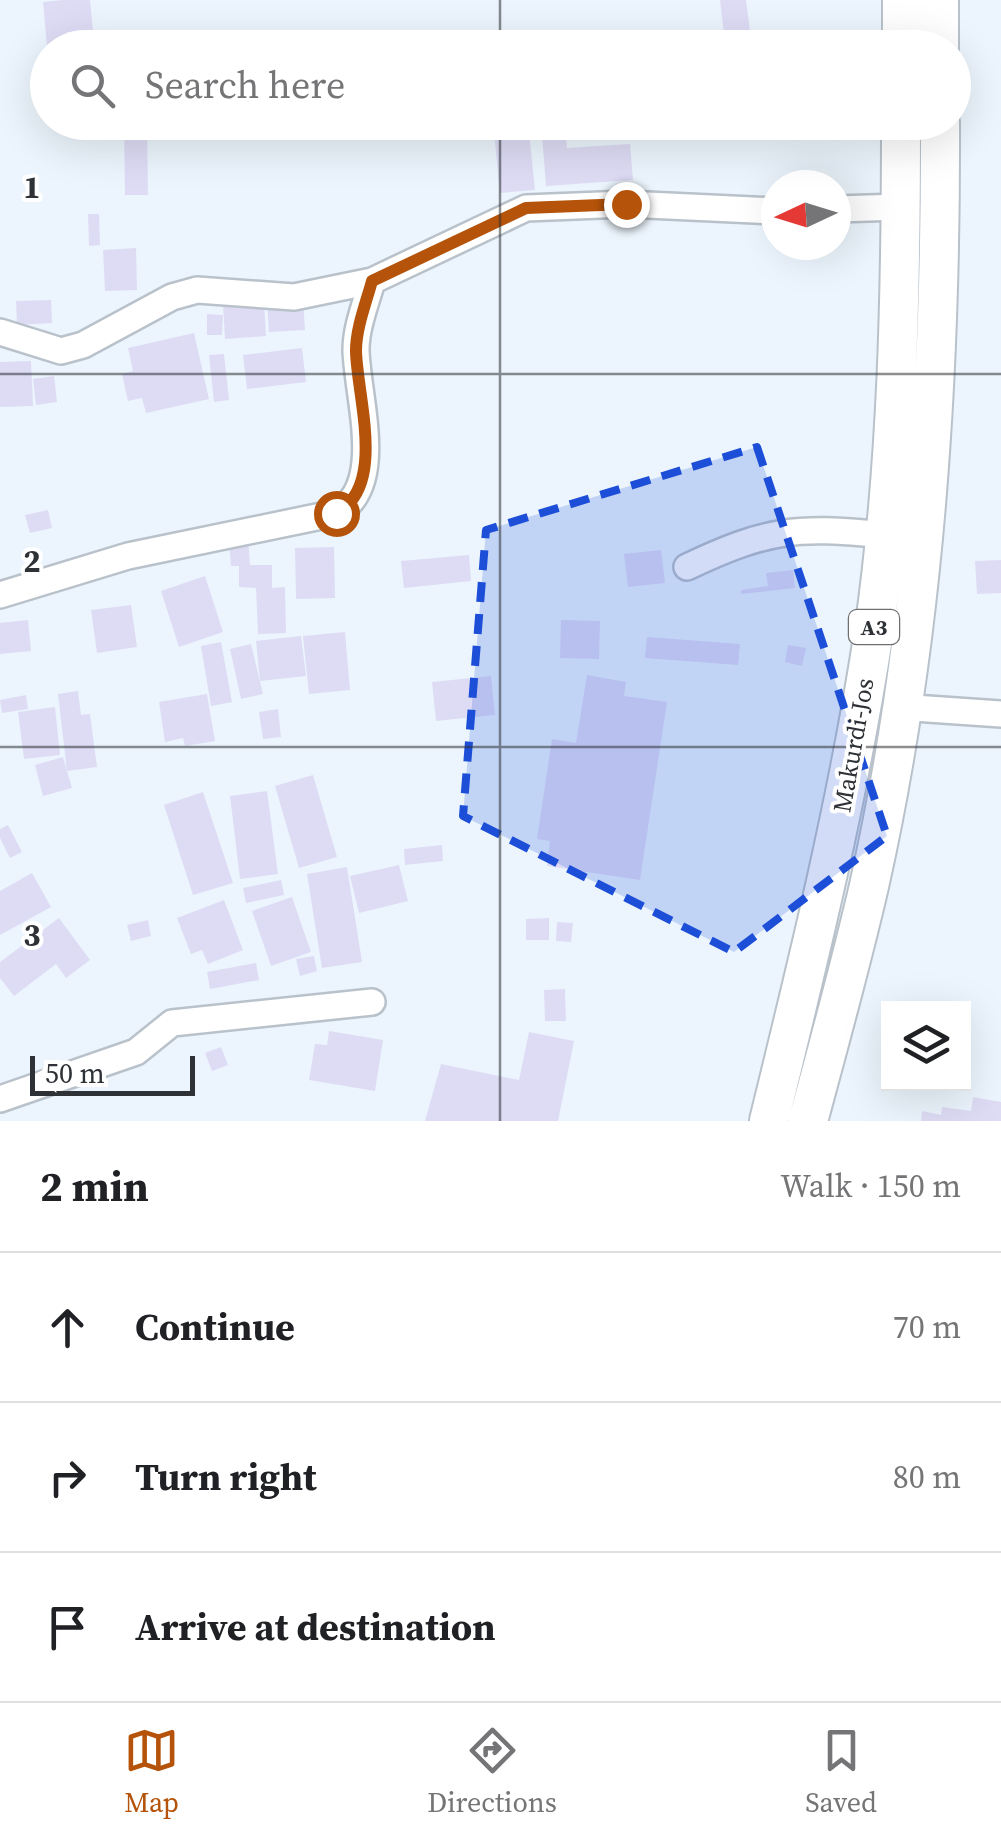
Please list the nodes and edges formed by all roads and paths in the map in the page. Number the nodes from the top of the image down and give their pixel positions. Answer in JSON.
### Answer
{"nodes":[{"id":1,"x":902,"y":0,"type":"edge"},
{"id":2,"x":939,"y":0,"type":"edge"},
{"id":3,"x":902,"y":30,"type":"edge"},
{"id":4,"x":939,"y":30,"type":"edge"},
{"id":5,"x":902,"y":140,"type":"edge"},
{"id":6,"x":940,"y":140,"type":"edge"},
{"id":7,"x":901,"y":207,"type":"junction"},
{"id":8,"x":851,"y":209,"type":"edge"},
{"id":9,"x":761,"y":210,"type":"edge"},
{"id":10,"x":372,"y":281,"type":"junction"},
{"id":11,"x":0,"y":332,"type":"edge"},
{"id":12,"x":883,"y":535,"type":"junction"},
{"id":13,"x":688,"y":567,"type":"dead end"},
{"id":14,"x":0,"y":594,"type":"edge"},
{"id":15,"x":900,"y":706,"type":"junction"},
{"id":16,"x":1001,"y":714,"type":"edge"},
{"id":17,"x":372,"y":1002,"type":"dead end"},
{"id":18,"x":0,"y":1099,"type":"edge"},
{"id":19,"x":769,"y":1121,"type":"edge"},
{"id":20,"x":808,"y":1121,"type":"edge"}],
"edges":[{"from":1,"to":3,"type":"highway"},
{"from":2,"to":4,"type":"highway"},
{"from":5,"to":7,"type":"highway","name":"Makurdi-Jos","number":"A3"},
{"from":6,"to":15,"type":"highway","name":"Makurdi-Jos","number":"A3"},
{"from":7,"to":8,"type":"street"},
{"from":7,"to":12,"type":"highway","name":"Makurdi-Jos","number":"A3"},
{"from":9,"to":10,"type":"street"},
{"from":10,"to":11,"type":"street"},
{"from":10,"to":14,"type":"street"},
{"from":12,"to":13,"type":"street"},
{"from":12,"to":19,"type":"highway","name":"Makurdi-Jos","number":"A3"},
{"from":15,"to":16,"type":"street"},
{"from":15,"to":20,"type":"highway","name":"Makurdi-Jos","number":"A3"},
{"from":17,"to":18,"type":"street"}]}
